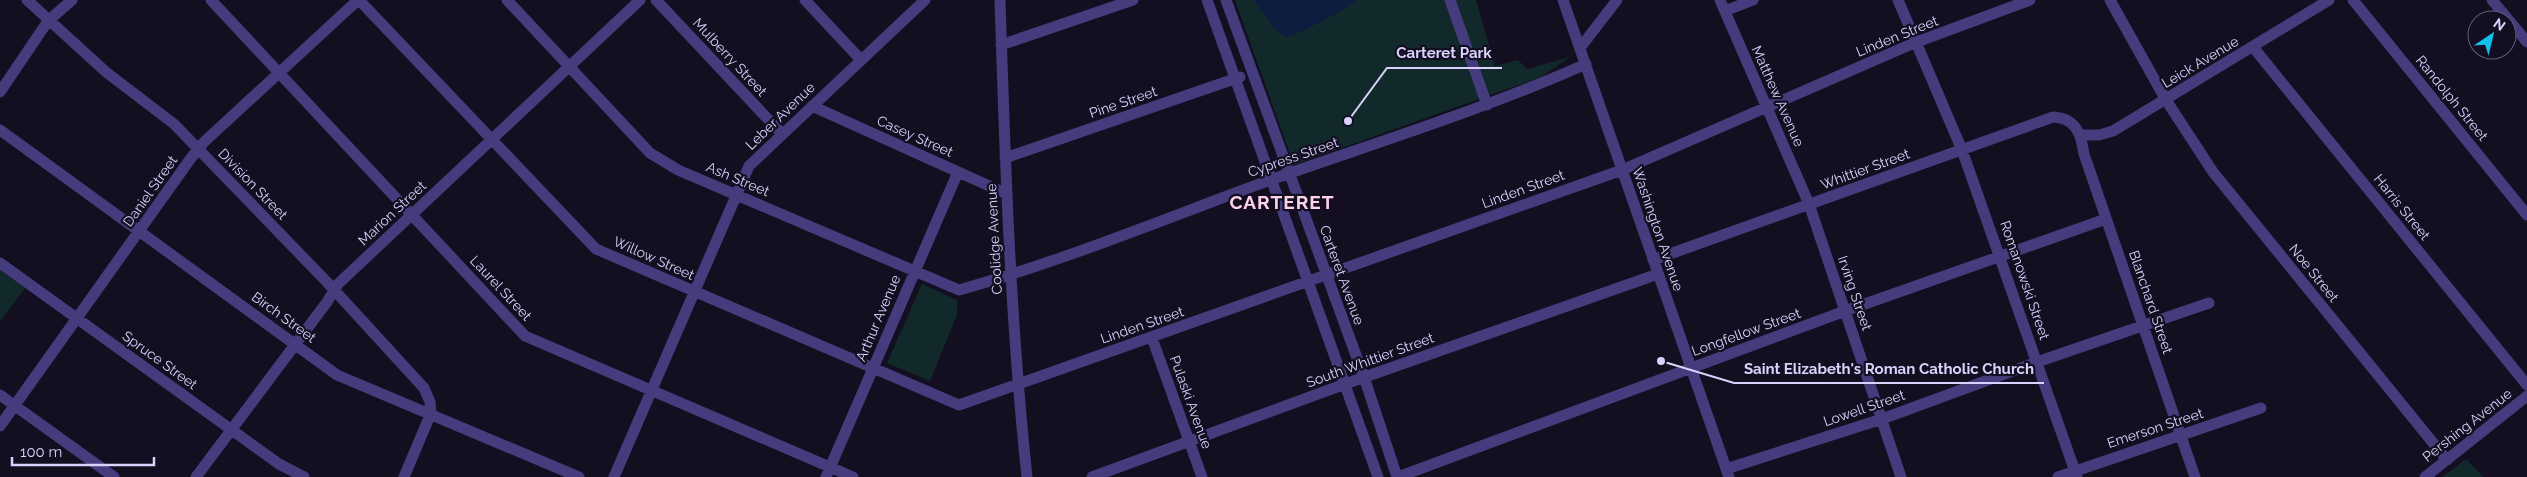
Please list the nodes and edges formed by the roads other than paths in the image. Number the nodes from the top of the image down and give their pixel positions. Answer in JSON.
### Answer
{"nodes":[{"id":1,"x":27,"y":0,"type":"edge"},
{"id":2,"x":72,"y":0,"type":"edge"},
{"id":3,"x":211,"y":0,"type":"edge"},
{"id":4,"x":358,"y":0,"type":"edge"},
{"id":5,"x":507,"y":0,"type":"edge"},
{"id":6,"x":640,"y":0,"type":"edge"},
{"id":7,"x":656,"y":0,"type":"edge"},
{"id":8,"x":805,"y":0,"type":"edge"},
{"id":9,"x":925,"y":0,"type":"edge"},
{"id":10,"x":1000,"y":0,"type":"edge"},
{"id":11,"x":1133,"y":0,"type":"edge"},
{"id":12,"x":1207,"y":0,"type":"edge"},
{"id":13,"x":1226,"y":0,"type":"edge"},
{"id":14,"x":1450,"y":0,"type":"edge"},
{"id":15,"x":1563,"y":0,"type":"edge"},
{"id":16,"x":1617,"y":0,"type":"edge"},
{"id":17,"x":1720,"y":0,"type":"edge"},
{"id":18,"x":1753,"y":0,"type":"edge"},
{"id":19,"x":1898,"y":0,"type":"edge"},
{"id":20,"x":2030,"y":0,"type":"edge"},
{"id":21,"x":2329,"y":0,"type":"edge"},
{"id":22,"x":2353,"y":0,"type":"edge"},
{"id":23,"x":2492,"y":0,"type":"edge"},
{"id":24,"x":2115,"y":2,"type":"edge"},
{"id":25,"x":1725,"y":11,"type":"junction"},
{"id":26,"x":48,"y":21,"type":"junction"},
{"id":27,"x":2527,"y":42,"type":"edge"},
{"id":28,"x":1917,"y":44,"type":"junction"},
{"id":29,"x":1001,"y":45,"type":"junction"},
{"id":30,"x":2253,"y":47,"type":"junction"},
{"id":31,"x":1580,"y":48,"type":"junction"},
{"id":32,"x":861,"y":60,"type":"junction"},
{"id":33,"x":1586,"y":64,"type":"junction"},
{"id":34,"x":569,"y":67,"type":"junction"},
{"id":35,"x":279,"y":72,"type":"junction"},
{"id":36,"x":1251,"y":74,"type":"junction"},
{"id":37,"x":1235,"y":79,"type":"junction"},
{"id":38,"x":0,"y":92,"type":"edge"},
{"id":39,"x":2166,"y":100,"type":"junction"},
{"id":40,"x":1487,"y":105,"type":"junction"},
{"id":41,"x":812,"y":106,"type":"junction"},
{"id":42,"x":1767,"y":107,"type":"junction"},
{"id":43,"x":0,"y":130,"type":"edge"},
{"id":44,"x":782,"y":134,"type":"junction"},
{"id":45,"x":2081,"y":135,"type":"junction"},
{"id":46,"x":492,"y":141,"type":"junction"},
{"id":47,"x":199,"y":149,"type":"junction"},
{"id":48,"x":1962,"y":150,"type":"junction"},
{"id":49,"x":1005,"y":158,"type":"junction"},
{"id":50,"x":1622,"y":170,"type":"junction"},
{"id":51,"x":958,"y":172,"type":"junction"},
{"id":52,"x":1289,"y":174,"type":"junction"},
{"id":53,"x":1273,"y":180,"type":"junction"},
{"id":54,"x":1007,"y":194,"type":"junction"},
{"id":55,"x":738,"y":195,"type":"junction"},
{"id":56,"x":1809,"y":204,"type":"junction"},
{"id":57,"x":412,"y":215,"type":"junction"},
{"id":58,"x":2527,"y":216,"type":"edge"},
{"id":59,"x":2106,"y":219,"type":"junction"},
{"id":60,"x":140,"y":232,"type":"junction"},
{"id":61,"x":2001,"y":255,"type":"junction"},
{"id":62,"x":1653,"y":260,"type":"junction"},
{"id":63,"x":0,"y":263,"type":"edge"},
{"id":64,"x":915,"y":271,"type":"junction"},
{"id":65,"x":1658,"y":274,"type":"junction"},
{"id":66,"x":1010,"y":276,"type":"junction"},
{"id":67,"x":1326,"y":276,"type":"junction"},
{"id":68,"x":1308,"y":282,"type":"junction"},
{"id":69,"x":334,"y":291,"type":"junction"},
{"id":70,"x":696,"y":293,"type":"junction"},
{"id":71,"x":2209,"y":303,"type":"dead end"},
{"id":72,"x":1845,"y":311,"type":"junction"},
{"id":73,"x":78,"y":319,"type":"junction"},
{"id":74,"x":2143,"y":325,"type":"junction"},
{"id":75,"x":1152,"y":338,"type":"junction"},
{"id":76,"x":296,"y":344,"type":"junction"},
{"id":77,"x":2037,"y":362,"type":"junction"},
{"id":78,"x":1690,"y":368,"type":"junction"},
{"id":79,"x":873,"y":369,"type":"junction"},
{"id":80,"x":1364,"y":377,"type":"junction"},
{"id":81,"x":1017,"y":384,"type":"junction"},
{"id":82,"x":1345,"y":384,"type":"junction"},
{"id":83,"x":2527,"y":386,"type":"edge"},
{"id":84,"x":653,"y":392,"type":"junction"},
{"id":85,"x":0,"y":395,"type":"edge"},
{"id":86,"x":2527,"y":396,"type":"edge"},
{"id":87,"x":15,"y":406,"type":"junction"},
{"id":88,"x":2261,"y":408,"type":"dead end"},
{"id":89,"x":431,"y":413,"type":"junction"},
{"id":90,"x":1882,"y":419,"type":"junction"},
{"id":91,"x":0,"y":426,"type":"edge"},
{"id":92,"x":232,"y":430,"type":"junction"},
{"id":93,"x":2181,"y":436,"type":"junction"},
{"id":94,"x":1190,"y":442,"type":"junction"},
{"id":95,"x":2447,"y":460,"type":"junction"},
{"id":96,"x":828,"y":472,"type":"edge"},
{"id":97,"x":1727,"y":473,"type":"edge"},
{"id":98,"x":2076,"y":474,"type":"edge"},
{"id":99,"x":114,"y":477,"type":"edge"},
{"id":100,"x":196,"y":477,"type":"edge"},
{"id":101,"x":304,"y":477,"type":"edge"},
{"id":102,"x":404,"y":477,"type":"edge"},
{"id":103,"x":579,"y":477,"type":"edge"},
{"id":104,"x":614,"y":477,"type":"edge"},
{"id":105,"x":853,"y":477,"type":"edge"},
{"id":106,"x":1027,"y":477,"type":"edge"},
{"id":107,"x":1092,"y":477,"type":"edge"},
{"id":108,"x":1202,"y":477,"type":"edge"},
{"id":109,"x":1378,"y":477,"type":"edge"},
{"id":110,"x":1397,"y":477,"type":"edge"},
{"id":111,"x":1901,"y":477,"type":"edge"},
{"id":112,"x":2058,"y":477,"type":"edge"},
{"id":113,"x":2195,"y":477,"type":"edge"},
{"id":114,"x":2425,"y":477,"type":"edge"}],
"edges":[{"from":1,"to":26,"type":"street","name":"Division Street"},
{"from":2,"to":26,"type":"street"},
{"from":3,"to":35,"type":"street","name":"Laurel Street"},
{"from":4,"to":35,"type":"street","name":"Daniel Street"},
{"from":4,"to":46,"type":"street","name":"Willow Street"},
{"from":5,"to":34,"type":"street","name":"Ash Street"},
{"from":6,"to":34,"type":"street","name":"Marion Street"},
{"from":7,"to":44,"type":"street","name":"Mulberry Street"},
{"from":8,"to":32,"type":"street"},
{"from":9,"to":32,"type":"street","name":"Leber Avenue"},
{"from":10,"to":29,"type":"street","name":"Coolidge Avenue"},
{"from":11,"to":29,"type":"street"},
{"from":12,"to":37,"type":"street"},
{"from":13,"to":36,"type":"street","name":"Carteret Avenue"},
{"from":14,"to":40,"type":"street"},
{"from":15,"to":31,"type":"street","name":"Washington Avenue"},
{"from":16,"to":31,"type":"street"},
{"from":17,"to":25,"type":"street","name":"Matthew Avenue"},
{"from":18,"to":25,"type":"street"},
{"from":19,"to":28,"type":"street","name":"Romanowski Street"},
{"from":20,"to":28,"type":"street","name":"Linden Street"},
{"from":21,"to":30,"type":"street","name":"Leick Avenue"},
{"from":22,"to":58,"type":"street","name":"Randolph Street"},
{"from":23,"to":27,"type":"street"},
{"from":24,"to":39,"type":"street","name":"Noe Street"},
{"from":25,"to":42,"type":"street","name":"Matthew Avenue"},
{"from":26,"to":38,"type":"street"},
{"from":26,"to":47,"type":"street","name":"Division Street"},
{"from":28,"to":42,"type":"street","name":"Linden Street"},
{"from":28,"to":48,"type":"street","name":"Romanowski Street"},
{"from":29,"to":49,"type":"street","name":"Coolidge Avenue"},
{"from":30,"to":39,"type":"street","name":"Leick Avenue"},
{"from":30,"to":83,"type":"street","name":"Harris Street"},
{"from":31,"to":33,"type":"street","name":"Washington Avenue"},
{"from":32,"to":41,"type":"street","name":"Leber Avenue"},
{"from":33,"to":40,"type":"street","name":"Cypress Street"},
{"from":33,"to":50,"type":"street","name":"Washington Avenue"},
{"from":34,"to":46,"type":"street","name":"Marion Street"},
{"from":34,"to":55,"type":"street","name":"Ash Street"},
{"from":35,"to":47,"type":"street","name":"Daniel Street"},
{"from":35,"to":57,"type":"street","name":"Laurel Street"},
{"from":36,"to":37,"type":"street","name":"Pine Street"},
{"from":36,"to":52,"type":"street","name":"Carteret Avenue"},
{"from":37,"to":49,"type":"street","name":"Pine Street"},
{"from":37,"to":53,"type":"street"},
{"from":39,"to":45,"type":"street","name":"Leick Avenue"},
{"from":39,"to":95,"type":"street","name":"Noe Street"},
{"from":40,"to":52,"type":"street","name":"Cypress Street"},
{"from":41,"to":44,"type":"street","name":"Leber Avenue"},
{"from":41,"to":51,"type":"street","name":"Casey Street"},
{"from":42,"to":50,"type":"street","name":"Linden Street"},
{"from":42,"to":56,"type":"street","name":"Matthew Avenue"},
{"from":43,"to":60,"type":"street","name":"Birch Street"},
{"from":44,"to":55,"type":"street","name":"Leber Avenue"},
{"from":45,"to":48,"type":"street","name":"Whittier Street"},
{"from":45,"to":59,"type":"street","name":"Blanchard Street"},
{"from":46,"to":57,"type":"street","name":"Marion Street"},
{"from":46,"to":70,"type":"street","name":"Willow Street"},
{"from":47,"to":60,"type":"street","name":"Daniel Street"},
{"from":47,"to":69,"type":"street","name":"Division Street"},
{"from":48,"to":56,"type":"street","name":"Whittier Street"},
{"from":48,"to":61,"type":"street","name":"Romanowski Street"},
{"from":49,"to":54,"type":"street","name":"Coolidge Avenue"},
{"from":50,"to":62,"type":"street","name":"Washington Avenue"},
{"from":50,"to":67,"type":"street","name":"Linden Street"},
{"from":51,"to":54,"type":"street","name":"Casey Street"},
{"from":51,"to":64,"type":"street","name":"Arthur Avenue"},
{"from":52,"to":53,"type":"street","name":"Cypress Street"},
{"from":52,"to":67,"type":"street","name":"Carteret Avenue"},
{"from":53,"to":66,"type":"street","name":"Cypress Street"},
{"from":53,"to":68,"type":"street"},
{"from":54,"to":66,"type":"street","name":"Coolidge Avenue"},
{"from":55,"to":64,"type":"street","name":"Ash Street"},
{"from":55,"to":70,"type":"street","name":"Leber Avenue"},
{"from":56,"to":62,"type":"street","name":"Whittier Street"},
{"from":56,"to":72,"type":"street","name":"Irving Street"},
{"from":57,"to":69,"type":"street","name":"Marion Street"},
{"from":57,"to":84,"type":"street","name":"Laurel Street"},
{"from":59,"to":61,"type":"street","name":"Longfellow Street"},
{"from":59,"to":74,"type":"street","name":"Blanchard Street"},
{"from":60,"to":73,"type":"street","name":"Daniel Street"},
{"from":60,"to":76,"type":"street","name":"Birch Street"},
{"from":61,"to":72,"type":"street","name":"Longfellow Street"},
{"from":61,"to":77,"type":"street","name":"Romanowski Street"},
{"from":62,"to":65,"type":"street","name":"Washington Avenue"},
{"from":63,"to":73,"type":"street","name":"Spruce Street"},
{"from":64,"to":66,"type":"street","name":"Ash Street"},
{"from":64,"to":79,"type":"street","name":"Arthur Avenue"},
{"from":65,"to":78,"type":"street","name":"Washington Avenue"},
{"from":65,"to":80,"type":"street","name":"South Whittier Street"},
{"from":66,"to":81,"type":"street","name":"Coolidge Avenue"},
{"from":67,"to":68,"type":"street","name":"Linden Street"},
{"from":67,"to":80,"type":"street","name":"Carteret Avenue"},
{"from":68,"to":75,"type":"street","name":"Linden Street"},
{"from":68,"to":82,"type":"street"},
{"from":69,"to":76,"type":"street","name":"Marion Street"},
{"from":69,"to":89,"type":"street","name":"Division Street"},
{"from":70,"to":79,"type":"street","name":"Willow Street"},
{"from":70,"to":84,"type":"street","name":"Leber Avenue"},
{"from":71,"to":74,"type":"street","name":"Lowell Street"},
{"from":72,"to":78,"type":"street","name":"Longfellow Street"},
{"from":72,"to":90,"type":"street","name":"Irving Street"},
{"from":73,"to":87,"type":"street","name":"Daniel Street"},
{"from":73,"to":92,"type":"street","name":"Spruce Street"},
{"from":74,"to":77,"type":"street","name":"Lowell Street"},
{"from":74,"to":93,"type":"street","name":"Blanchard Street"},
{"from":75,"to":81,"type":"street","name":"Linden Street"},
{"from":75,"to":94,"type":"street","name":"Pulaski Avenue"},
{"from":76,"to":89,"type":"street","name":"Birch Street"},
{"from":76,"to":92,"type":"street","name":"Marion Street"},
{"from":77,"to":90,"type":"street","name":"Lowell Street"},
{"from":77,"to":98,"type":"street","name":"Romanowski Street"},
{"from":78,"to":97,"type":"street","name":"Washington Avenue"},
{"from":78,"to":110,"type":"street","name":"Longfellow Street"},
{"from":79,"to":81,"type":"street","name":"Willow Street"},
{"from":79,"to":96,"type":"street","name":"Arthur Avenue"},
{"from":80,"to":82,"type":"street","name":"South Whittier Street"},
{"from":80,"to":110,"type":"street","name":"Carteret Avenue"},
{"from":81,"to":106,"type":"street","name":"Coolidge Avenue"},
{"from":82,"to":94,"type":"street","name":"South Whittier Street"},
{"from":82,"to":109,"type":"street"},
{"from":84,"to":96,"type":"street","name":"Laurel Street"},
{"from":84,"to":104,"type":"street","name":"Leber Avenue"},
{"from":85,"to":87,"type":"street"},
{"from":86,"to":95,"type":"street","name":"Pershing Avenue"},
{"from":87,"to":91,"type":"street","name":"Daniel Street"},
{"from":87,"to":99,"type":"street"},
{"from":88,"to":93,"type":"street","name":"Emerson Street"},
{"from":89,"to":102,"type":"street"},
{"from":89,"to":103,"type":"street","name":"Birch Street"},
{"from":90,"to":97,"type":"street","name":"Lowell Street"},
{"from":90,"to":111,"type":"street","name":"Irving Street"},
{"from":92,"to":100,"type":"street","name":"Marion Street"},
{"from":92,"to":101,"type":"street","name":"Spruce Street"},
{"from":93,"to":98,"type":"street","name":"Emerson Street"},
{"from":93,"to":113,"type":"street","name":"Blanchard Street"},
{"from":94,"to":107,"type":"street","name":"South Whittier Street"},
{"from":94,"to":108,"type":"street","name":"Pulaski Avenue"},
{"from":95,"to":114,"type":"street","name":"Pershing Avenue"},
{"from":96,"to":105,"type":"street","name":"Laurel Street"},
{"from":98,"to":112,"type":"street","name":"Emerson Street"}]}
